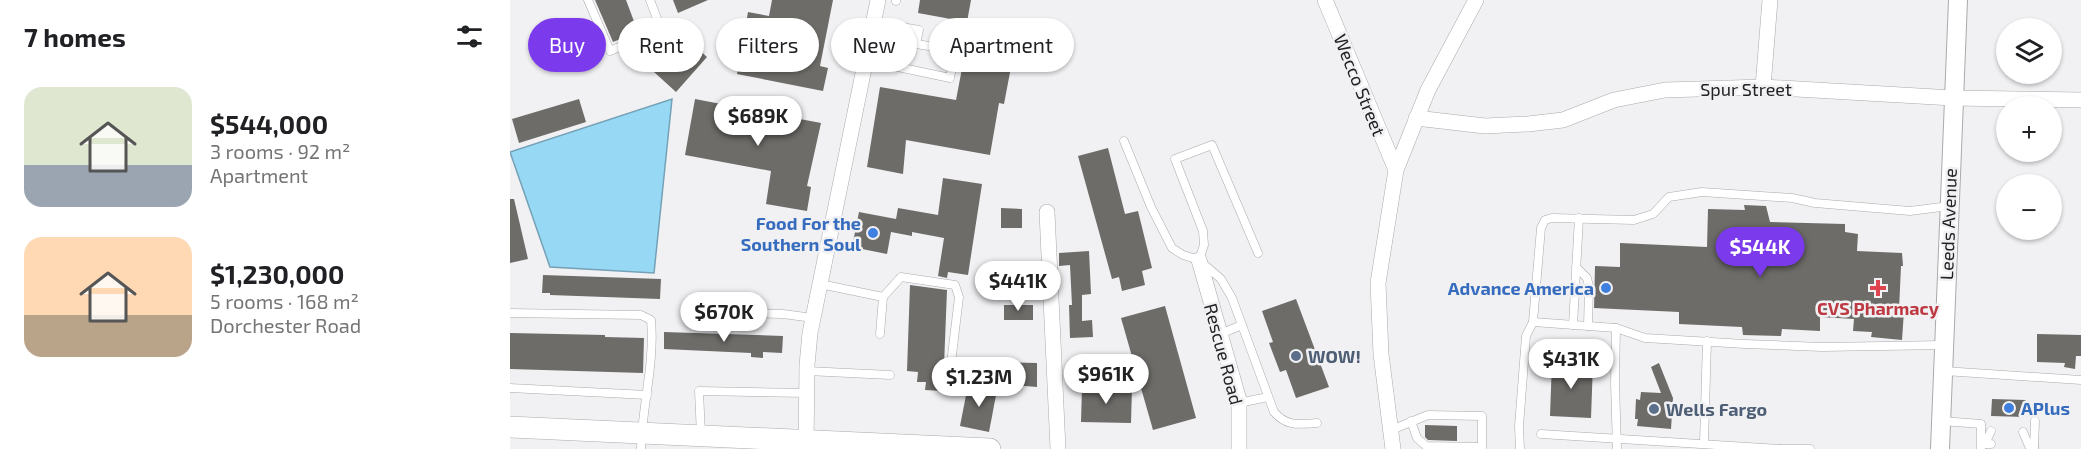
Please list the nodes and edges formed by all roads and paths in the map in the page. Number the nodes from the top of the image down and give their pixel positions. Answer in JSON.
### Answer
{"nodes":[{"id":1,"x":588,"y":0,"type":"edge"},
{"id":2,"x":650,"y":0,"type":"edge"},
{"id":3,"x":878,"y":0,"type":"edge"},
{"id":4,"x":1325,"y":0,"type":"edge"},
{"id":5,"x":1476,"y":0,"type":"edge"},
{"id":6,"x":1770,"y":0,"type":"edge"},
{"id":7,"x":1958,"y":0,"type":"edge"},
{"id":8,"x":874,"y":18,"type":"edge"},
{"id":9,"x":917,"y":44,"type":"edge"},
{"id":10,"x":917,"y":71,"type":"edge"},
{"id":11,"x":863,"y":72,"type":"edge"},
{"id":12,"x":1763,"y":87,"type":"junction"},
{"id":13,"x":1953,"y":98,"type":"junction"},
{"id":14,"x":2081,"y":100,"type":"edge"},
{"id":15,"x":1416,"y":118,"type":"junction"},
{"id":16,"x":1124,"y":141,"type":"dead end"},
{"id":17,"x":1396,"y":170,"type":"junction"},
{"id":18,"x":1949,"y":206,"type":"junction"},
{"id":19,"x":1047,"y":212,"type":"dead end"},
{"id":20,"x":1579,"y":219,"type":"junction"},
{"id":21,"x":1258,"y":253,"type":"dead end"},
{"id":22,"x":1199,"y":260,"type":"junction"},
{"id":23,"x":1576,"y":267,"type":"junction"},
{"id":24,"x":820,"y":284,"type":"junction"},
{"id":25,"x":883,"y":297,"type":"junction"},
{"id":26,"x":688,"y":312,"type":"dead end"},
{"id":27,"x":510,"y":313,"type":"edge"},
{"id":28,"x":813,"y":318,"type":"junction"},
{"id":29,"x":1533,"y":322,"type":"junction"},
{"id":30,"x":1242,"y":325,"type":"junction"},
{"id":31,"x":1573,"y":325,"type":"junction"},
{"id":32,"x":1588,"y":326,"type":"junction"},
{"id":33,"x":1616,"y":328,"type":"junction"},
{"id":34,"x":880,"y":333,"type":"dead end"},
{"id":35,"x":1220,"y":333,"type":"junction"},
{"id":36,"x":1707,"y":341,"type":"junction"},
{"id":37,"x":1944,"y":345,"type":"junction"},
{"id":38,"x":807,"y":371,"type":"junction"},
{"id":39,"x":1943,"y":371,"type":"junction"},
{"id":40,"x":890,"y":375,"type":"dead end"},
{"id":41,"x":949,"y":380,"type":"dead end"},
{"id":42,"x":2081,"y":380,"type":"edge"},
{"id":43,"x":510,"y":388,"type":"edge"},
{"id":44,"x":807,"y":393,"type":"junction"},
{"id":45,"x":647,"y":395,"type":"junction"},
{"id":46,"x":1268,"y":397,"type":"junction"},
{"id":47,"x":1239,"y":403,"type":"junction"},
{"id":48,"x":1941,"y":421,"type":"junction"},
{"id":49,"x":2035,"y":421,"type":"dead end"},
{"id":50,"x":1411,"y":422,"type":"junction"},
{"id":51,"x":1317,"y":423,"type":"dead end"},
{"id":52,"x":510,"y":427,"type":"edge"},
{"id":53,"x":1391,"y":430,"type":"junction"},
{"id":54,"x":1991,"y":431,"type":"dead end"},
{"id":55,"x":2023,"y":432,"type":"dead end"},
{"id":56,"x":1541,"y":434,"type":"dead end"},
{"id":57,"x":1617,"y":438,"type":"junction"},
{"id":58,"x":641,"y":441,"type":"edge"},
{"id":59,"x":701,"y":442,"type":"edge"},
{"id":60,"x":1704,"y":443,"type":"junction"},
{"id":61,"x":806,"y":445,"type":"edge"},
{"id":62,"x":1985,"y":446,"type":"edge"},
{"id":63,"x":2029,"y":447,"type":"edge"},
{"id":64,"x":990,"y":449,"type":"edge"},
{"id":65,"x":1058,"y":449,"type":"edge"},
{"id":66,"x":1239,"y":449,"type":"edge"},
{"id":67,"x":1393,"y":449,"type":"edge"},
{"id":68,"x":1520,"y":449,"type":"edge"},
{"id":69,"x":1617,"y":449,"type":"edge"},
{"id":70,"x":1780,"y":449,"type":"edge"},
{"id":71,"x":1810,"y":449,"type":"edge"},
{"id":72,"x":1940,"y":449,"type":"edge"}],
"edges":[{"from":1,"to":2,"type":"lane"},
{"from":3,"to":8,"type":"street"},
{"from":4,"to":17,"type":"street","name":"Wecco Street"},
{"from":5,"to":15,"type":"street"},
{"from":6,"to":12,"type":"street"},
{"from":7,"to":13,"type":"street","name":"Leeds Avenue"},
{"from":9,"to":10,"type":"lane"},
{"from":11,"to":24,"type":"street"},
{"from":12,"to":13,"type":"street","name":"Spur Street"},
{"from":12,"to":15,"type":"street","name":"Spur Street"},
{"from":13,"to":14,"type":"street","name":"Spur Street"},
{"from":13,"to":18,"type":"street","name":"Leeds Avenue"},
{"from":15,"to":17,"type":"street"},
{"from":16,"to":22,"type":"lane"},
{"from":17,"to":53,"type":"street"},
{"from":18,"to":20,"type":"lane"},
{"from":18,"to":37,"type":"street","name":"Leeds Avenue"},
{"from":19,"to":65,"type":"street"},
{"from":20,"to":23,"type":"lane"},
{"from":20,"to":29,"type":"lane"},
{"from":21,"to":22,"type":"lane"},
{"from":22,"to":30,"type":"lane"},
{"from":22,"to":35,"type":"street","name":"Rescue Road"},
{"from":23,"to":31,"type":"lane"},
{"from":23,"to":32,"type":"lane"},
{"from":24,"to":25,"type":"lane"},
{"from":24,"to":28,"type":"street"},
{"from":25,"to":34,"type":"lane"},
{"from":25,"to":41,"type":"lane"},
{"from":26,"to":28,"type":"lane"},
{"from":27,"to":45,"type":"lane"},
{"from":28,"to":38,"type":"street"},
{"from":29,"to":31,"type":"lane"},
{"from":29,"to":68,"type":"lane"},
{"from":30,"to":35,"type":"lane"},
{"from":30,"to":46,"type":"lane"},
{"from":31,"to":32,"type":"lane"},
{"from":32,"to":33,"type":"lane"},
{"from":33,"to":36,"type":"lane"},
{"from":33,"to":57,"type":"lane"},
{"from":35,"to":47,"type":"street","name":"Rescue Road"},
{"from":36,"to":37,"type":"lane"},
{"from":36,"to":60,"type":"lane"},
{"from":37,"to":39,"type":"street","name":"Leeds Avenue"},
{"from":38,"to":40,"type":"lane"},
{"from":38,"to":44,"type":"street"},
{"from":39,"to":42,"type":"lane"},
{"from":39,"to":48,"type":"street","name":"Leeds Avenue"},
{"from":43,"to":45,"type":"lane"},
{"from":44,"to":59,"type":"lane"},
{"from":44,"to":61,"type":"street"},
{"from":45,"to":58,"type":"lane"},
{"from":46,"to":47,"type":"lane"},
{"from":46,"to":51,"type":"lane"},
{"from":47,"to":66,"type":"street","name":"Rescue Road"},
{"from":48,"to":62,"type":"lane"},
{"from":48,"to":72,"type":"street","name":"Leeds Avenue"},
{"from":49,"to":63,"type":"lane"},
{"from":50,"to":50,"type":"lane"},
{"from":50,"to":53,"type":"lane"},
{"from":52,"to":58,"type":"main road"},
{"from":53,"to":67,"type":"street"},
{"from":54,"to":62,"type":"lane"},
{"from":55,"to":63,"type":"lane"},
{"from":56,"to":57,"type":"lane"},
{"from":57,"to":60,"type":"lane"},
{"from":57,"to":69,"type":"lane"},
{"from":58,"to":59,"type":"main road"},
{"from":59,"to":61,"type":"main road"},
{"from":60,"to":70,"type":"lane"},
{"from":61,"to":64,"type":"main road"},
{"from":70,"to":71,"type":"lane"}]}
